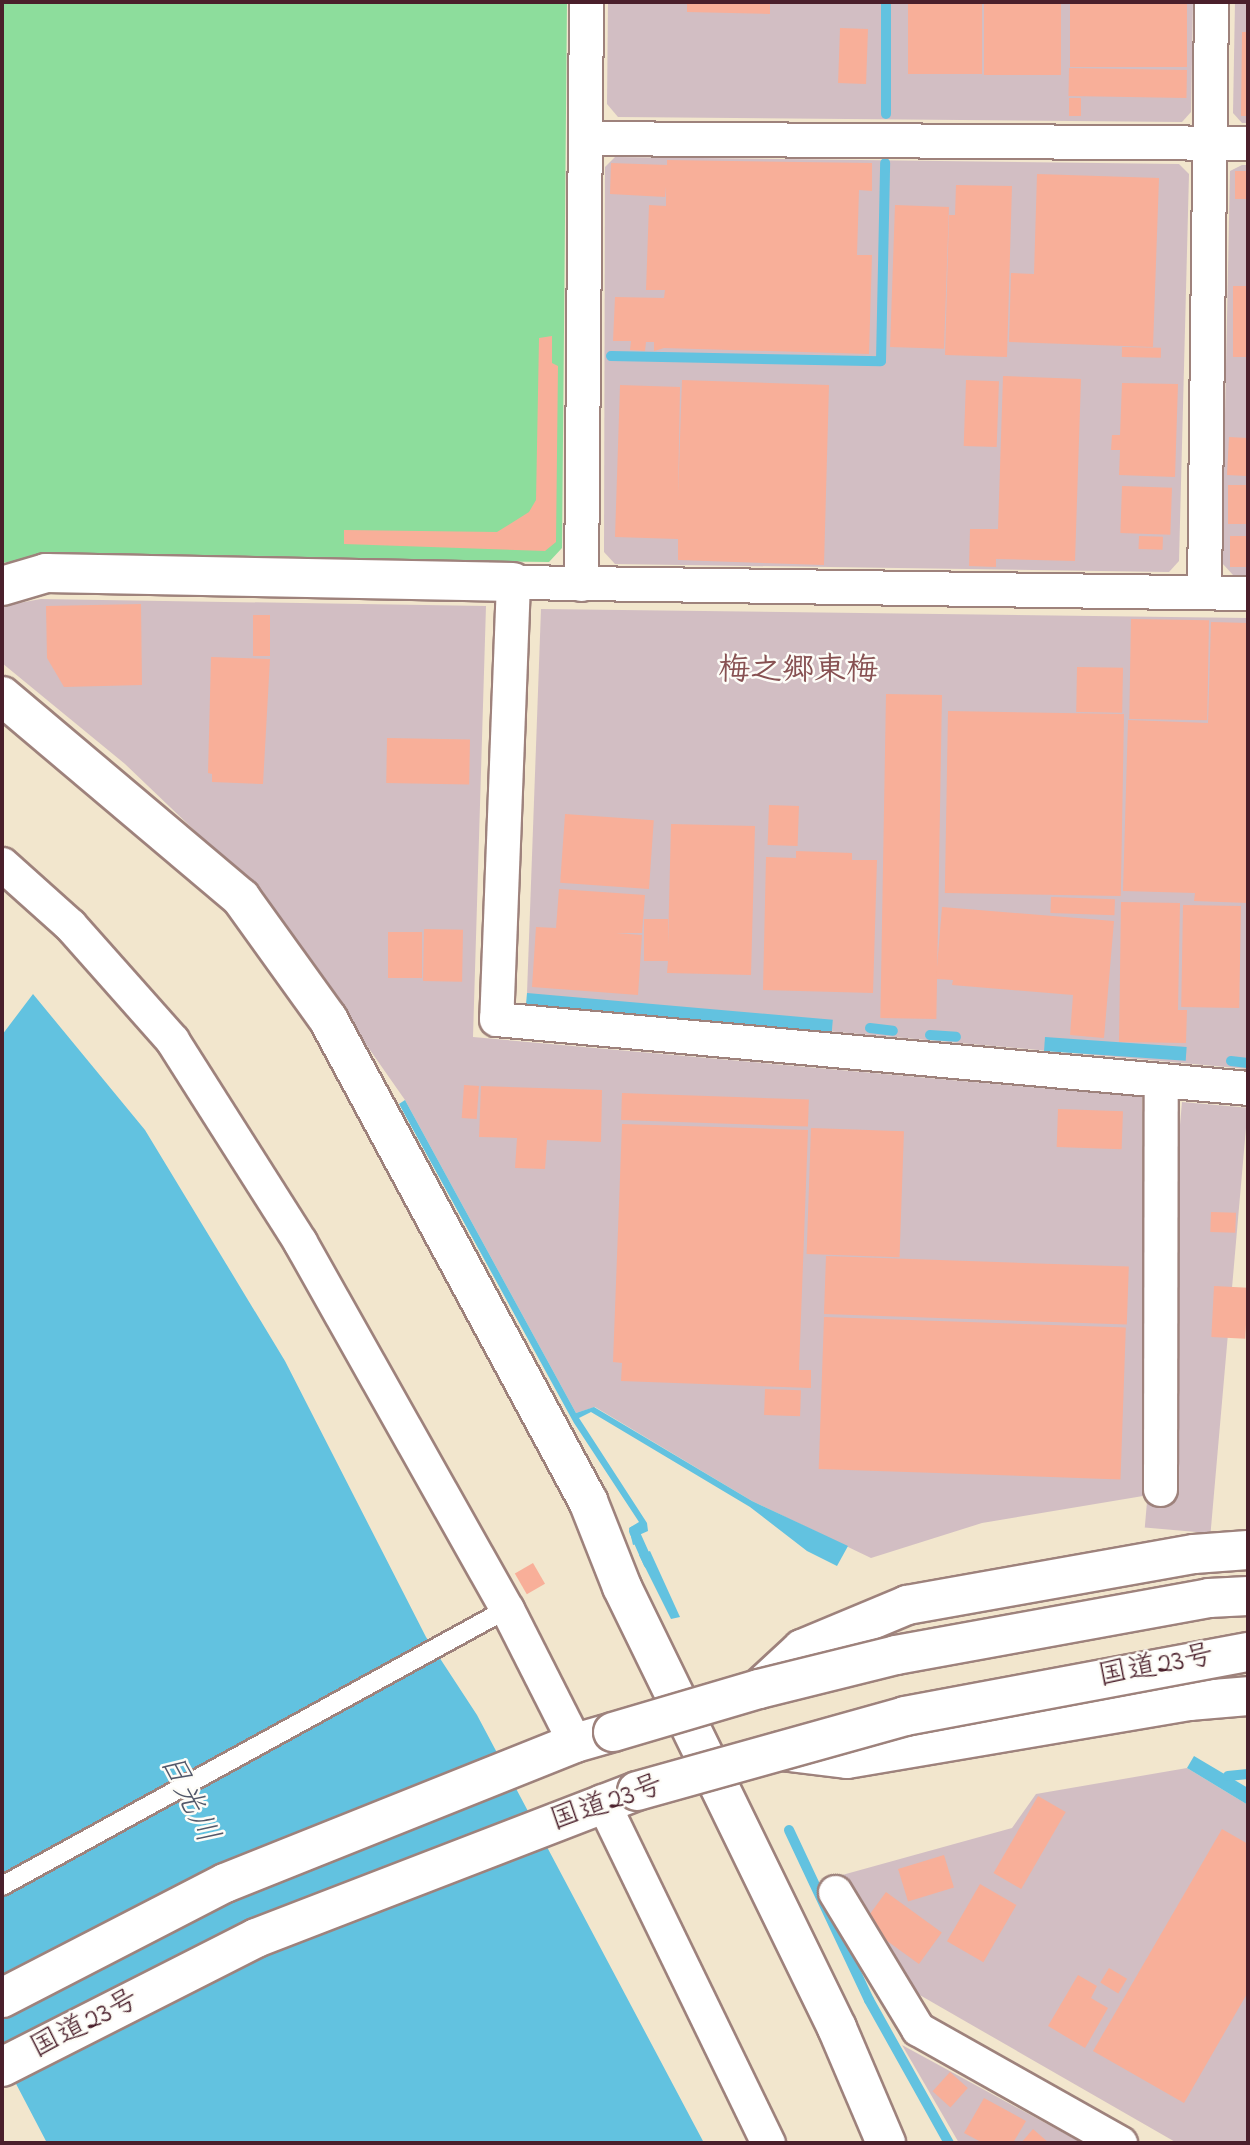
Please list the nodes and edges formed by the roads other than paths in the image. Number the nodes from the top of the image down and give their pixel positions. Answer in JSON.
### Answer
{"nodes":[{"id":1,"x":586,"y":2,"type":"edge"},
{"id":2,"x":1211,"y":2,"type":"edge"},
{"id":3,"x":586,"y":138,"type":"junction"},
{"id":4,"x":1211,"y":142,"type":"junction"},
{"id":5,"x":1248,"y":143,"type":"edge"},
{"id":6,"x":513,"y":582,"type":"junction"},
{"id":7,"x":581,"y":584,"type":"junction"},
{"id":8,"x":2,"y":586,"type":"edge"},
{"id":9,"x":1204,"y":592,"type":"junction"},
{"id":10,"x":1248,"y":593,"type":"edge"},
{"id":11,"x":2,"y":696,"type":"edge"},
{"id":12,"x":2,"y":864,"type":"edge"},
{"id":13,"x":1161,"y":1081,"type":"junction"},
{"id":14,"x":1248,"y":1088,"type":"edge"},
{"id":15,"x":1160,"y":1489,"type":"dead end"},
{"id":16,"x":1248,"y":1550,"type":"edge"},
{"id":17,"x":1248,"y":1595,"type":"edge"},
{"id":18,"x":506,"y":1609,"type":"junction"},
{"id":19,"x":1248,"y":1652,"type":"edge"},
{"id":20,"x":758,"y":1689,"type":"junction"},
{"id":21,"x":1248,"y":1696,"type":"edge"},
{"id":22,"x":561,"y":1749,"type":"junction"},
{"id":23,"x":781,"y":1751,"type":"junction"},
{"id":24,"x":604,"y":1802,"type":"junction"},
{"id":25,"x":2,"y":1886,"type":"edge"},
{"id":26,"x":835,"y":1892,"type":"dead end"},
{"id":27,"x":2,"y":1998,"type":"edge"},
{"id":28,"x":2,"y":2067,"type":"edge"},
{"id":29,"x":768,"y":2143,"type":"edge"},
{"id":30,"x":886,"y":2143,"type":"edge"},
{"id":31,"x":1120,"y":2143,"type":"edge"}],
"edges":[{"from":1,"to":3,"type":"street"},
{"from":2,"to":4,"type":"street"},
{"from":3,"to":4,"type":"street"},
{"from":3,"to":7,"type":"street"},
{"from":4,"to":5,"type":"street"},
{"from":4,"to":9,"type":"street"},
{"from":6,"to":7,"type":"street"},
{"from":6,"to":8,"type":"main road"},
{"from":6,"to":13,"type":"street"},
{"from":7,"to":9,"type":"street"},
{"from":9,"to":10,"type":"street"},
{"from":11,"to":30,"type":"main road"},
{"from":12,"to":18,"type":"street"},
{"from":13,"to":14,"type":"street"},
{"from":13,"to":15,"type":"street"},
{"from":16,"to":20,"type":"main road"},
{"from":17,"to":20,"type":"main road","name":"国道23号","bridge":true},
{"from":18,"to":22,"type":"street"},
{"from":18,"to":25,"type":"lane"},
{"from":19,"to":23,"type":"main road","name":"国道23号","bridge":true},
{"from":20,"to":22,"type":"main road","name":"国道23号","bridge":true},
{"from":21,"to":23,"type":"main road"},
{"from":22,"to":27,"type":"main road","name":"国道23号"},
{"from":23,"to":24,"type":"main road","name":"国道23号","bridge":true},
{"from":24,"to":28,"type":"main road","name":"国道23号"},
{"from":24,"to":29,"type":"street"},
{"from":26,"to":31,"type":"street"}]}
